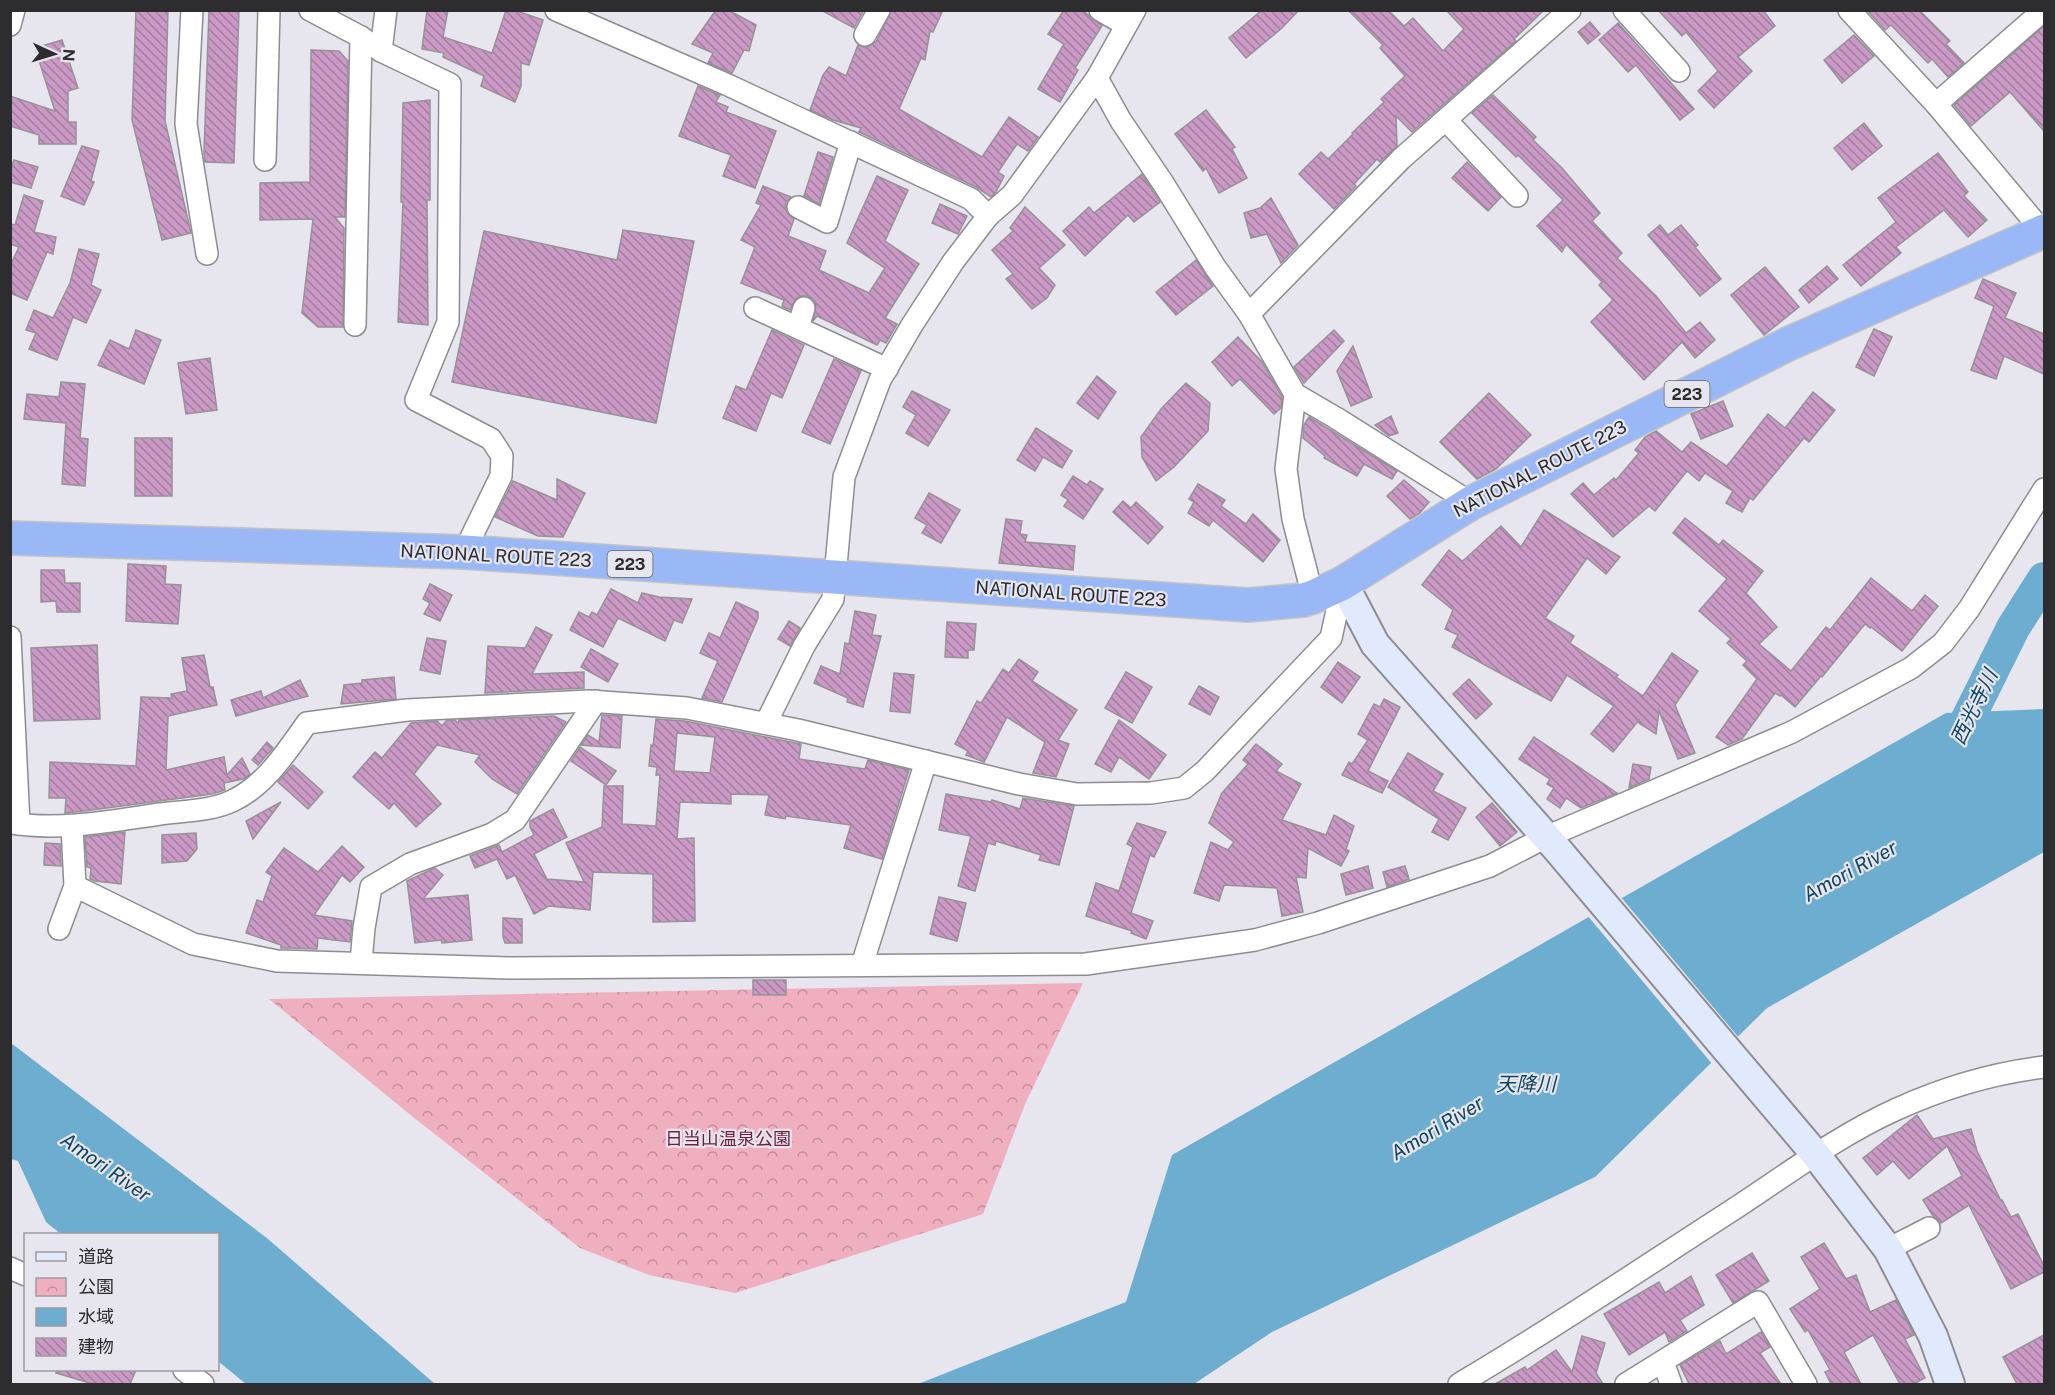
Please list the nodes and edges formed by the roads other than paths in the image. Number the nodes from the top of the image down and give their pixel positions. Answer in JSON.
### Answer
{"nodes":[{"id":1,"x":14,"y":10,"type":"edge"},
{"id":2,"x":192,"y":10,"type":"edge"},
{"id":3,"x":269,"y":10,"type":"edge"},
{"id":4,"x":310,"y":10,"type":"edge"},
{"id":5,"x":386,"y":10,"type":"edge"},
{"id":6,"x":556,"y":10,"type":"edge"},
{"id":7,"x":879,"y":10,"type":"edge"},
{"id":8,"x":1100,"y":10,"type":"edge"},
{"id":9,"x":1624,"y":10,"type":"edge"},
{"id":10,"x":1849,"y":10,"type":"edge"},
{"id":11,"x":2044,"y":10,"type":"edge"},
{"id":12,"x":1567,"y":11,"type":"edge"},
{"id":13,"x":595,"y":18,"type":"edge"},
{"id":14,"x":1130,"y":18,"type":"edge"},
{"id":15,"x":10,"y":25,"type":"edge"},
{"id":16,"x":865,"y":35,"type":"dead end"},
{"id":17,"x":361,"y":38,"type":"junction"},
{"id":18,"x":381,"y":51,"type":"junction"},
{"id":19,"x":1679,"y":71,"type":"dead end"},
{"id":20,"x":1097,"y":78,"type":"junction"},
{"id":21,"x":1936,"y":104,"type":"junction"},
{"id":22,"x":1446,"y":120,"type":"junction"},
{"id":23,"x":851,"y":142,"type":"junction"},
{"id":24,"x":265,"y":160,"type":"dead end"},
{"id":25,"x":1517,"y":196,"type":"dead end"},
{"id":26,"x":798,"y":207,"type":"dead end"},
{"id":27,"x":988,"y":216,"type":"junction"},
{"id":28,"x":2044,"y":232,"type":"edge"},
{"id":29,"x":207,"y":254,"type":"dead end"},
{"id":30,"x":755,"y":308,"type":"dead end"},
{"id":31,"x":1249,"y":314,"type":"junction"},
{"id":32,"x":355,"y":325,"type":"dead end"},
{"id":33,"x":887,"y":369,"type":"junction"},
{"id":34,"x":1295,"y":394,"type":"junction"},
{"id":35,"x":2044,"y":489,"type":"edge"},
{"id":36,"x":1472,"y":502,"type":"junction"},
{"id":37,"x":10,"y":538,"type":"edge"},
{"id":38,"x":464,"y":552,"type":"junction"},
{"id":39,"x":836,"y":579,"type":"junction"},
{"id":40,"x":1343,"y":583,"type":"junction"},
{"id":41,"x":1313,"y":597,"type":"junction"},
{"id":42,"x":10,"y":637,"type":"edge"},
{"id":43,"x":596,"y":701,"type":"junction"},
{"id":44,"x":766,"y":723,"type":"junction"},
{"id":45,"x":926,"y":761,"type":"junction"},
{"id":46,"x":15,"y":824,"type":"edge"},
{"id":47,"x":72,"y":826,"type":"junction"},
{"id":48,"x":1551,"y":843,"type":"junction"},
{"id":49,"x":75,"y":885,"type":"junction"},
{"id":50,"x":59,"y":930,"type":"dead end"},
{"id":51,"x":361,"y":962,"type":"junction"},
{"id":52,"x":862,"y":965,"type":"junction"},
{"id":53,"x":2044,"y":1067,"type":"edge"},
{"id":54,"x":1813,"y":1152,"type":"junction"},
{"id":55,"x":1929,"y":1228,"type":"dead end"},
{"id":56,"x":1888,"y":1249,"type":"junction"},
{"id":57,"x":10,"y":1268,"type":"edge"},
{"id":58,"x":24,"y":1274,"type":"edge"},
{"id":59,"x":1663,"y":1362,"type":"junction"},
{"id":60,"x":185,"y":1371,"type":"edge"},
{"id":61,"x":1492,"y":1376,"type":"edge"},
{"id":62,"x":202,"y":1384,"type":"edge"},
{"id":63,"x":1459,"y":1384,"type":"edge"},
{"id":64,"x":1626,"y":1384,"type":"edge"},
{"id":65,"x":1671,"y":1384,"type":"edge"},
{"id":66,"x":1806,"y":1384,"type":"edge"},
{"id":67,"x":1950,"y":1384,"type":"edge"}],
"edges":[{"from":1,"to":15,"type":"street"},
{"from":2,"to":29,"type":"street"},
{"from":3,"to":24,"type":"street"},
{"from":4,"to":17,"type":"street"},
{"from":5,"to":18,"type":"street"},
{"from":6,"to":13,"type":"street"},
{"from":7,"to":16,"type":"street"},
{"from":8,"to":14,"type":"street"},
{"from":9,"to":19,"type":"street"},
{"from":10,"to":21,"type":"street"},
{"from":11,"to":21,"type":"street"},
{"from":12,"to":22,"type":"street"},
{"from":13,"to":23,"type":"street"},
{"from":14,"to":20,"type":"street"},
{"from":17,"to":18,"type":"street"},
{"from":17,"to":32,"type":"street"},
{"from":18,"to":38,"type":"street"},
{"from":20,"to":27,"type":"street"},
{"from":20,"to":31,"type":"street"},
{"from":21,"to":28,"type":"street"},
{"from":22,"to":25,"type":"street"},
{"from":22,"to":31,"type":"street"},
{"from":23,"to":26,"type":"street"},
{"from":23,"to":27,"type":"street"},
{"from":27,"to":33,"type":"street"},
{"from":28,"to":36,"type":"highway","name":"NATIONAL ROUTE 223","number":"223"},
{"from":30,"to":33,"type":"street"},
{"from":31,"to":34,"type":"street"},
{"from":33,"to":39,"type":"street"},
{"from":34,"to":36,"type":"street"},
{"from":34,"to":41,"type":"street"},
{"from":35,"to":48,"type":"street"},
{"from":36,"to":40,"type":"highway","name":"NATIONAL ROUTE 223","number":"223"},
{"from":37,"to":38,"type":"highway","name":"NATIONAL ROUTE 223","number":"223"},
{"from":38,"to":39,"type":"highway","name":"NATIONAL ROUTE 223","number":"223"},
{"from":39,"to":41,"type":"highway","name":"NATIONAL ROUTE 223","number":"223"},
{"from":39,"to":44,"type":"street"},
{"from":40,"to":41,"type":"highway","name":"NATIONAL ROUTE 223","number":"223"},
{"from":40,"to":45,"type":"street"},
{"from":40,"to":48,"type":"street"},
{"from":42,"to":46,"type":"street"},
{"from":43,"to":44,"type":"street"},
{"from":43,"to":47,"type":"street"},
{"from":43,"to":51,"type":"street"},
{"from":44,"to":45,"type":"street"},
{"from":45,"to":52,"type":"street"},
{"from":46,"to":47,"type":"street"},
{"from":47,"to":49,"type":"street"},
{"from":48,"to":52,"type":"street"},
{"from":48,"to":54,"type":"street"},
{"from":49,"to":50,"type":"street"},
{"from":49,"to":51,"type":"street"},
{"from":51,"to":52,"type":"street"},
{"from":53,"to":54,"type":"street"},
{"from":54,"to":56,"type":"street"},
{"from":54,"to":61,"type":"street"},
{"from":55,"to":56,"type":"street"},
{"from":56,"to":67,"type":"street"},
{"from":57,"to":58,"type":"street"},
{"from":59,"to":64,"type":"street"},
{"from":59,"to":65,"type":"street"},
{"from":59,"to":66,"type":"street"},
{"from":60,"to":62,"type":"street"},
{"from":61,"to":63,"type":"street"}]}
